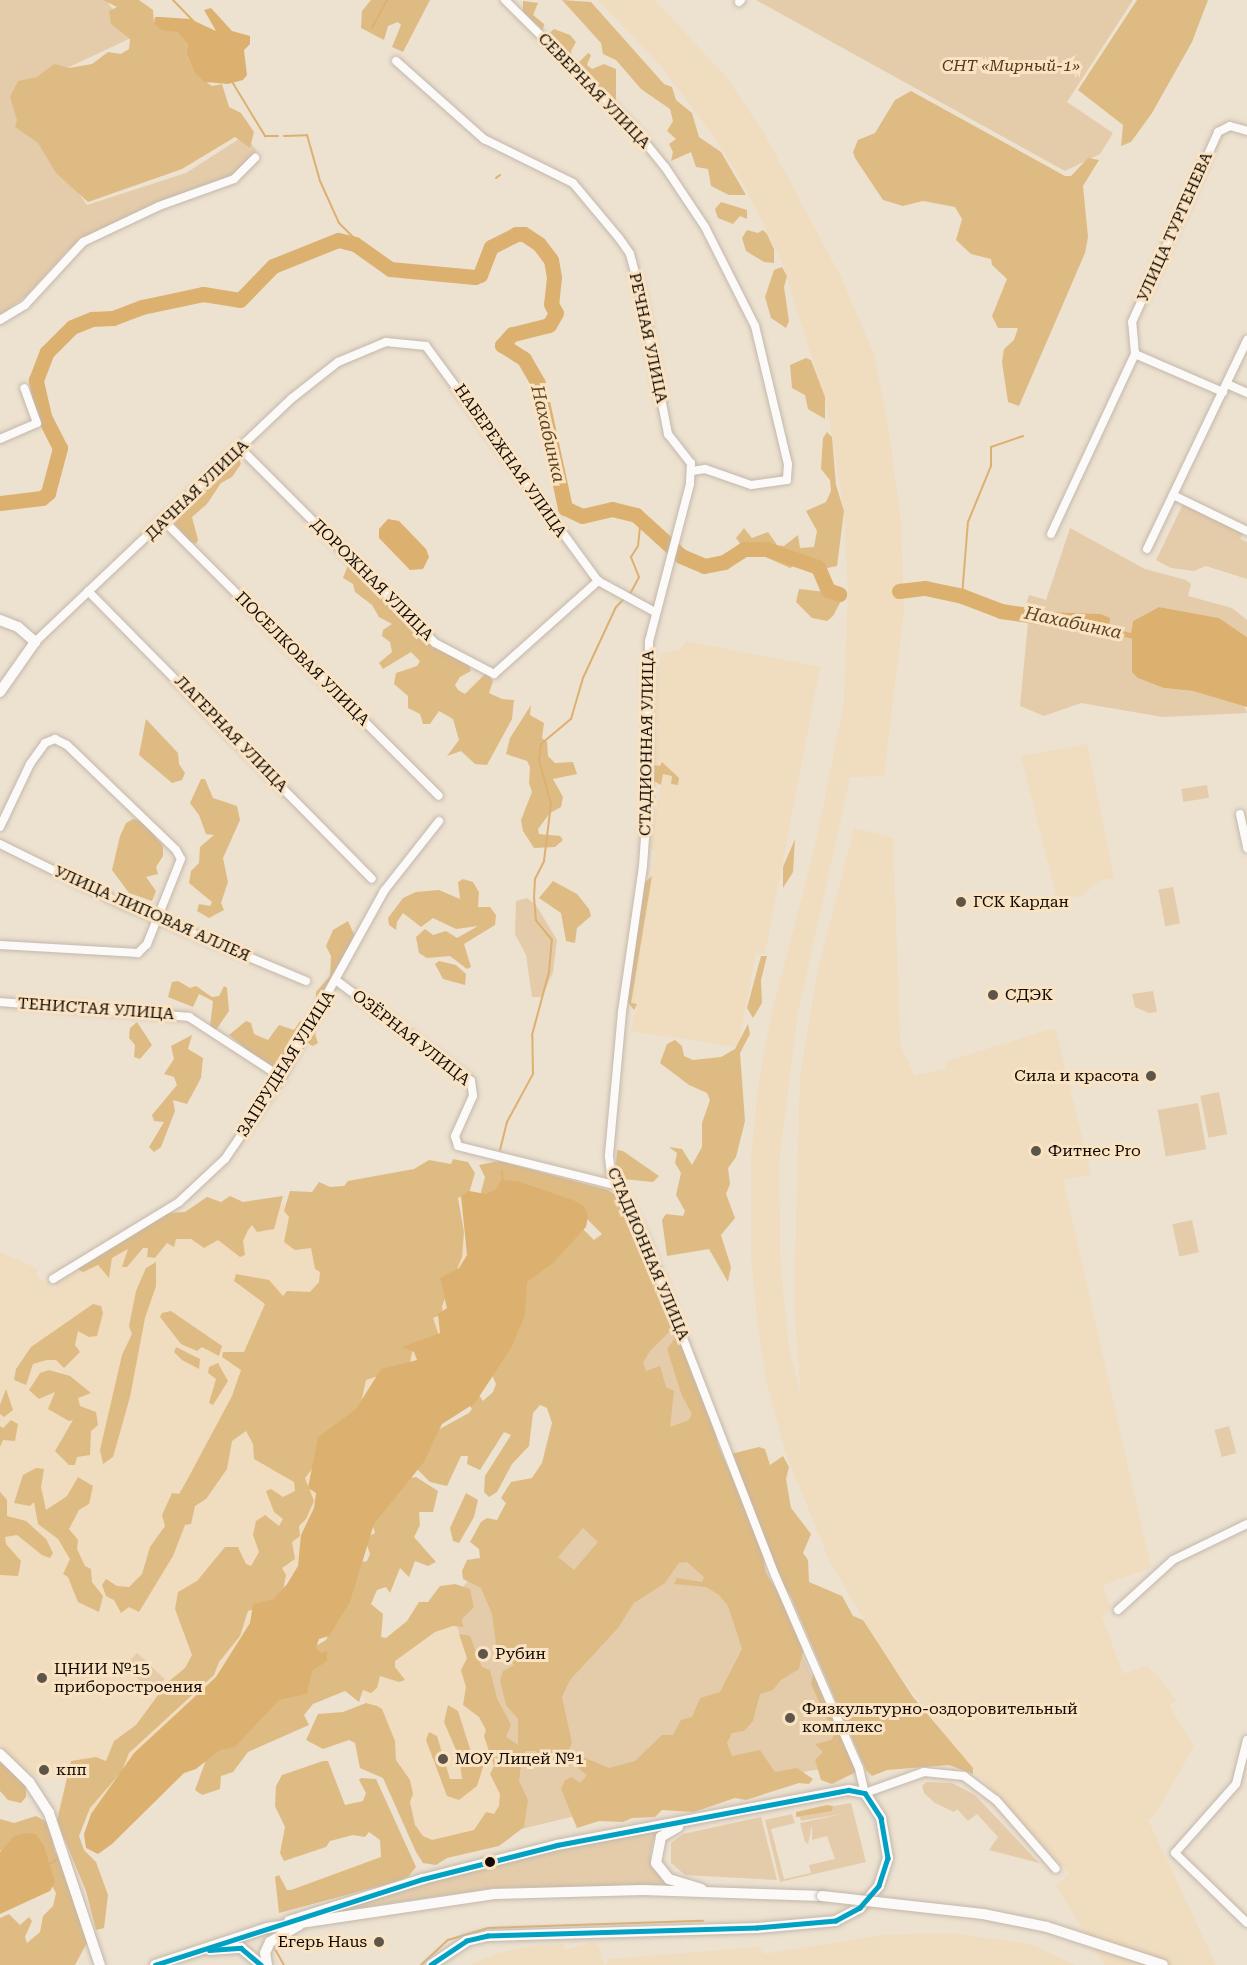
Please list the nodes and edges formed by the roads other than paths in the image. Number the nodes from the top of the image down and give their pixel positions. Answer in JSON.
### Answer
{"nodes":[{"id":1,"x":505,"y":0,"type":"edge"},
{"id":2,"x":396,"y":61,"type":"dead end"},
{"id":3,"x":1247,"y":131,"type":"edge"},
{"id":4,"x":255,"y":158,"type":"dead end"},
{"id":5,"x":0,"y":320,"type":"edge"},
{"id":6,"x":1247,"y":340,"type":"edge"},
{"id":7,"x":426,"y":346,"type":"joint"},
{"id":8,"x":1135,"y":354,"type":"junction"},
{"id":9,"x":24,"y":388,"type":"dead end"},
{"id":10,"x":1225,"y":388,"type":"junction"},
{"id":11,"x":1247,"y":393,"type":"edge"},
{"id":12,"x":0,"y":439,"type":"edge"},
{"id":13,"x":241,"y":449,"type":"junction"},
{"id":14,"x":692,"y":471,"type":"junction"},
{"id":15,"x":1173,"y":495,"type":"junction"},
{"id":16,"x":165,"y":522,"type":"junction"},
{"id":17,"x":1247,"y":531,"type":"edge"},
{"id":18,"x":1051,"y":534,"type":"dead end"},
{"id":19,"x":1147,"y":549,"type":"dead end"},
{"id":20,"x":598,"y":581,"type":"junction"},
{"id":21,"x":88,"y":591,"type":"junction"},
{"id":22,"x":656,"y":612,"type":"junction"},
{"id":23,"x":0,"y":620,"type":"edge"},
{"id":24,"x":35,"y":642,"type":"junction"},
{"id":25,"x":0,"y":692,"type":"edge"},
{"id":26,"x":439,"y":796,"type":"dead end"},
{"id":27,"x":1240,"y":814,"type":"dead end"},
{"id":28,"x":438,"y":821,"type":"dead end"},
{"id":29,"x":0,"y":827,"type":"edge"},
{"id":30,"x":0,"y":844,"type":"edge"},
{"id":31,"x":1247,"y":848,"type":"edge"},
{"id":32,"x":372,"y":879,"type":"dead end"},
{"id":33,"x":157,"y":919,"type":"junction"},
{"id":34,"x":0,"y":945,"type":"edge"},
{"id":35,"x":306,"y":981,"type":"dead end"},
{"id":36,"x":337,"y":981,"type":"junction"},
{"id":37,"x":0,"y":1002,"type":"edge"},
{"id":38,"x":281,"y":1077,"type":"junction"},
{"id":39,"x":618,"y":1186,"type":"junction"},
{"id":40,"x":53,"y":1279,"type":"dead end"},
{"id":41,"x":1247,"y":1524,"type":"edge"},
{"id":42,"x":1118,"y":1610,"type":"dead end"},
{"id":43,"x":1247,"y":1740,"type":"edge"},
{"id":44,"x":0,"y":1754,"type":"edge"},
{"id":45,"x":865,"y":1793,"type":"junction"},
{"id":46,"x":692,"y":1821,"type":"junction"},
{"id":47,"x":1056,"y":1869,"type":"dead end"},
{"id":48,"x":714,"y":1892,"type":"junction"},
{"id":49,"x":306,"y":1922,"type":"junction"},
{"id":50,"x":1247,"y":1923,"type":"edge"},
{"id":51,"x":267,"y":1928,"type":"junction"},
{"id":52,"x":189,"y":1954,"type":"junction"},
{"id":53,"x":100,"y":1965,"type":"edge"},
{"id":54,"x":156,"y":1965,"type":"edge"},
{"id":55,"x":261,"y":1965,"type":"edge"},
{"id":56,"x":267,"y":1965,"type":"edge"},
{"id":57,"x":431,"y":1965,"type":"edge"},
{"id":58,"x":1163,"y":1965,"type":"edge"}],
"edges":[{"from":1,"to":14,"type":"street","name":"СЕВЕРНАЯ УЛИЦА"},
{"from":2,"to":14,"type":"street","name":"РЕЧНАЯ УЛИЦА"},
{"from":3,"to":8,"type":"street","name":"УЛИЦА ТУРГЕНЕВА"},
{"from":4,"to":5,"type":"street"},
{"from":6,"to":10,"type":"street"},
{"from":7,"to":13,"type":"street","name":"ДАЧНАЯ УЛИЦА"},
{"from":7,"to":20,"type":"street","name":"НАБЕРЕЖНАЯ УЛИЦА"},
{"from":8,"to":10,"type":"street"},
{"from":8,"to":18,"type":"street"},
{"from":9,"to":12,"type":"street"},
{"from":10,"to":11,"type":"street"},
{"from":10,"to":15,"type":"street"},
{"from":13,"to":16,"type":"street","name":"ДАЧНАЯ УЛИЦА"},
{"from":13,"to":20,"type":"street","name":"ДОРОЖНАЯ УЛИЦА"},
{"from":14,"to":22,"type":"street","name":"СТАДИОННАЯ УЛИЦА"},
{"from":15,"to":17,"type":"street"},
{"from":15,"to":19,"type":"street"},
{"from":16,"to":21,"type":"street","name":"ДАЧНАЯ УЛИЦА"},
{"from":16,"to":26,"type":"street","name":"ПОСЕЛКОВАЯ УЛИЦА"},
{"from":20,"to":22,"type":"street","name":"НАБЕРЕЖНАЯ УЛИЦА"},
{"from":21,"to":24,"type":"street","name":"ДАЧНАЯ УЛИЦА"},
{"from":21,"to":32,"type":"street","name":"ЛАГЕРНАЯ УЛИЦА"},
{"from":22,"to":39,"type":"street","name":"СТАДИОННАЯ УЛИЦА"},
{"from":23,"to":24,"type":"street"},
{"from":24,"to":25,"type":"street","name":"ДАЧНАЯ УЛИЦА"},
{"from":27,"to":31,"type":"street"},
{"from":28,"to":36,"type":"street","name":"ЗАПРУДНАЯ УЛИЦА"},
{"from":29,"to":33,"type":"street"},
{"from":30,"to":33,"type":"street","name":"УЛИЦА ЛИПОВАЯ АЛЛЕЯ"},
{"from":33,"to":34,"type":"street"},
{"from":33,"to":35,"type":"street","name":"УЛИЦА ЛИПОВАЯ АЛЛЕЯ"},
{"from":36,"to":38,"type":"street","name":"ЗАПРУДНАЯ УЛИЦА"},
{"from":36,"to":39,"type":"street","name":"ОЗЁРНАЯ УЛИЦА"},
{"from":37,"to":38,"type":"street","name":"ТЕНИСТАЯ УЛИЦА"},
{"from":38,"to":40,"type":"street","name":"ЗАПРУДНАЯ УЛИЦА"},
{"from":39,"to":45,"type":"street","name":"СТАДИОННАЯ УЛИЦА"},
{"from":41,"to":42,"type":"street"},
{"from":43,"to":50,"type":"street"},
{"from":44,"to":53,"type":"street"},
{"from":45,"to":46,"type":"street"},
{"from":45,"to":47,"type":"street"},
{"from":45,"to":57,"type":"street"},
{"from":46,"to":48,"type":"street"},
{"from":46,"to":51,"type":"street"},
{"from":48,"to":49,"type":"street"},
{"from":48,"to":58,"type":"street","bridge":true},
{"from":49,"to":51,"type":"street"},
{"from":49,"to":56,"type":"street"},
{"from":51,"to":52,"type":"street"},
{"from":52,"to":54,"type":"street"},
{"from":52,"to":55,"type":"street"}]}
